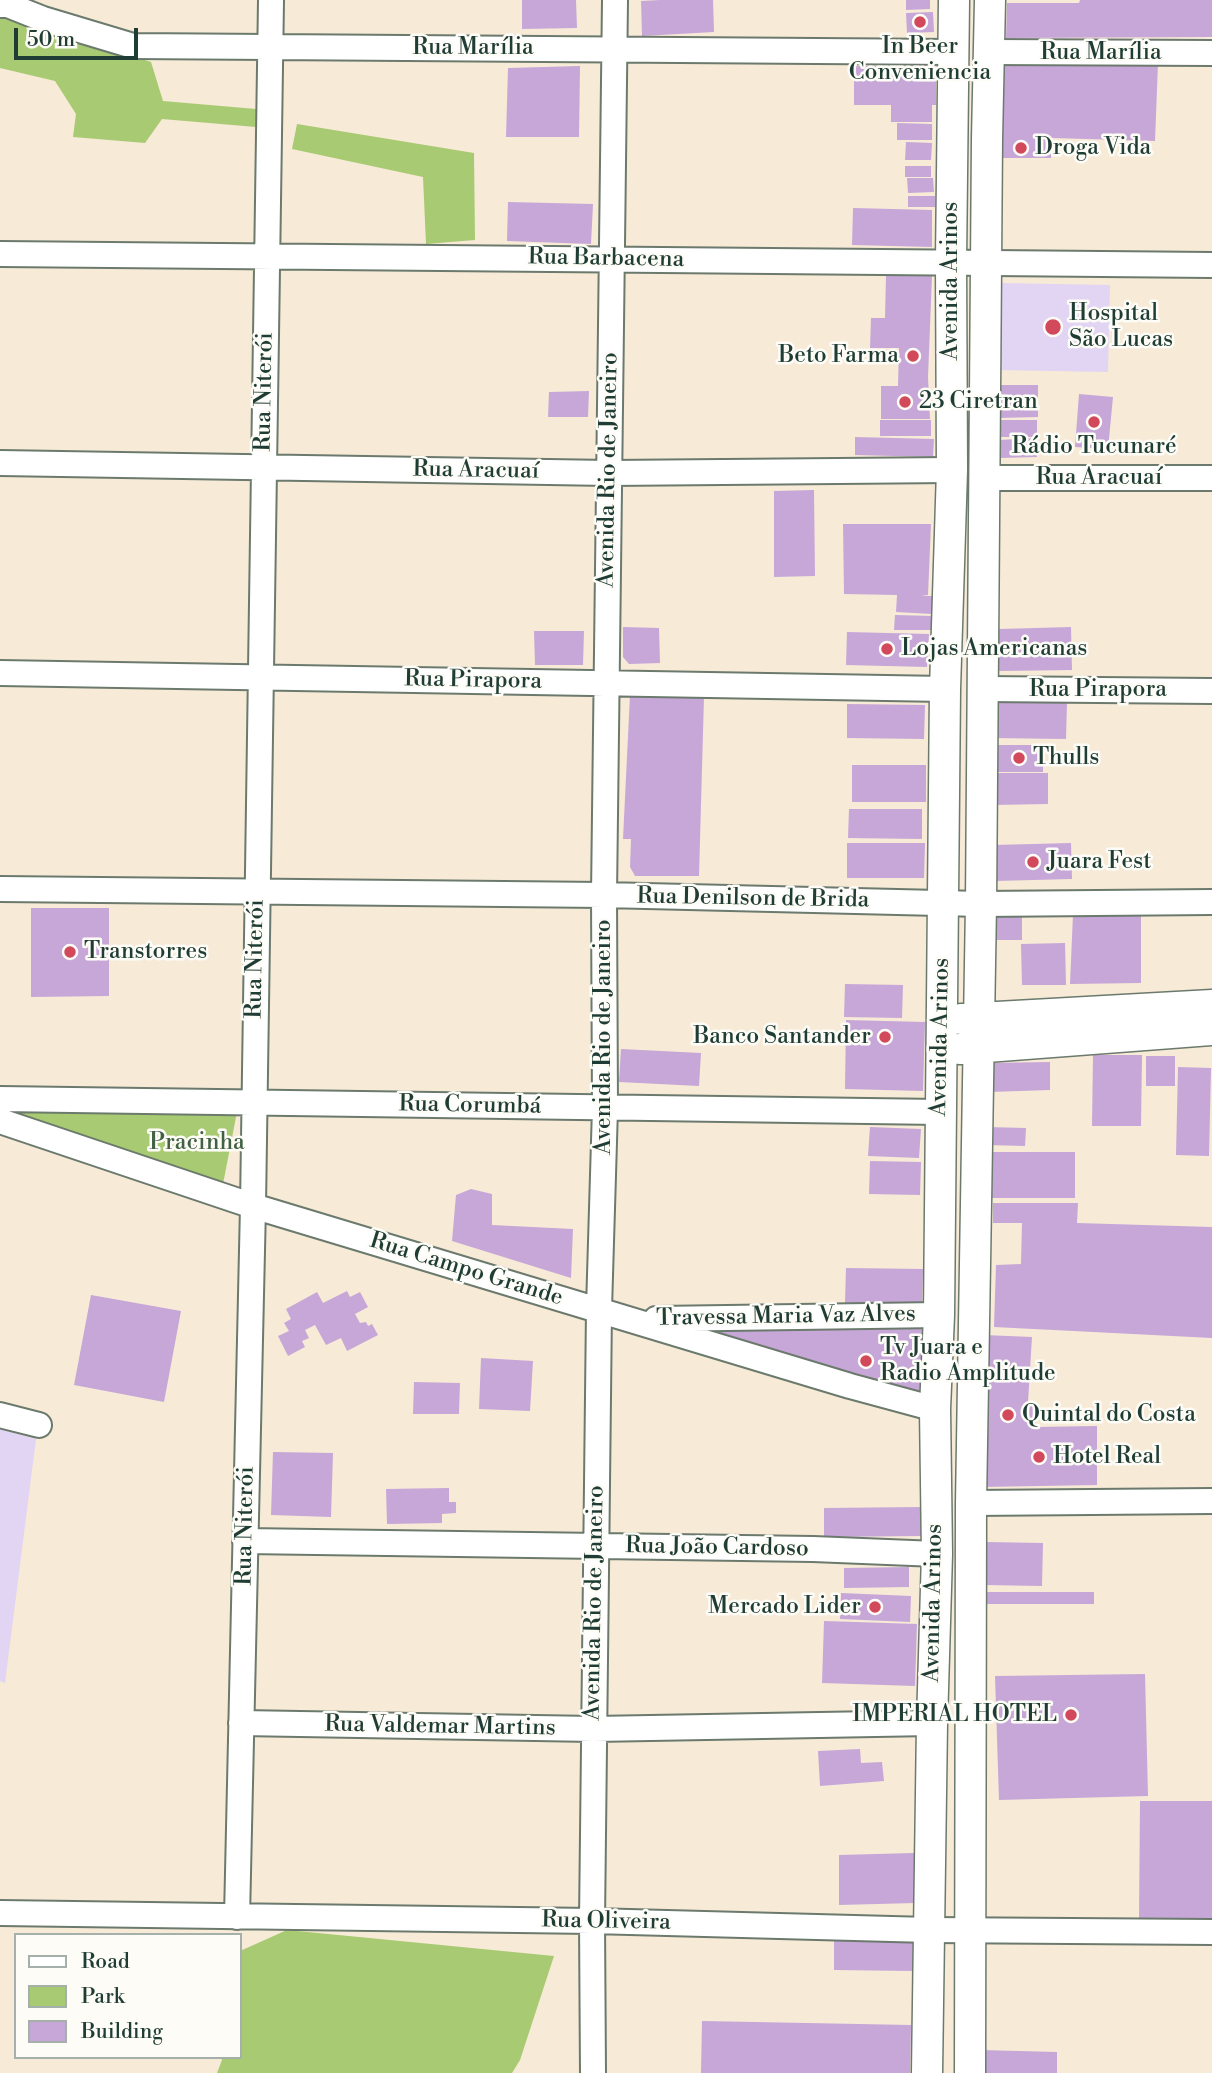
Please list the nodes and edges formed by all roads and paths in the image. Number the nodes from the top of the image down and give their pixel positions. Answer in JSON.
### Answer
{"nodes":[{"id":1,"x":271,"y":0,"type":"edge"},
{"id":2,"x":615,"y":0,"type":"edge"},
{"id":3,"x":954,"y":0,"type":"edge"},
{"id":4,"x":990,"y":0,"type":"edge"},
{"id":5,"x":0,"y":5,"type":"edge"},
{"id":6,"x":271,"y":47,"type":"junction"},
{"id":7,"x":614,"y":49,"type":"junction"},
{"id":8,"x":953,"y":52,"type":"junction"},
{"id":9,"x":989,"y":52,"type":"junction"},
{"id":10,"x":1212,"y":53,"type":"edge"},
{"id":11,"x":0,"y":254,"type":"edge"},
{"id":12,"x":267,"y":256,"type":"junction"},
{"id":13,"x":612,"y":260,"type":"junction"},
{"id":14,"x":951,"y":262,"type":"junction"},
{"id":15,"x":987,"y":262,"type":"junction"},
{"id":16,"x":1212,"y":265,"type":"edge"},
{"id":17,"x":0,"y":463,"type":"edge"},
{"id":18,"x":264,"y":467,"type":"junction"},
{"id":19,"x":952,"y":470,"type":"junction"},
{"id":20,"x":609,"y":473,"type":"junction"},
{"id":21,"x":985,"y":478,"type":"junction"},
{"id":22,"x":1212,"y":478,"type":"edge"},
{"id":23,"x":0,"y":673,"type":"edge"},
{"id":24,"x":261,"y":679,"type":"junction"},
{"id":25,"x":607,"y":682,"type":"junction"},
{"id":26,"x":945,"y":689,"type":"junction"},
{"id":27,"x":983,"y":689,"type":"junction"},
{"id":28,"x":1212,"y":691,"type":"edge"},
{"id":29,"x":0,"y":889,"type":"edge"},
{"id":30,"x":257,"y":892,"type":"junction"},
{"id":31,"x":604,"y":895,"type":"junction"},
{"id":32,"x":1212,"y":902,"type":"edge"},
{"id":33,"x":943,"y":904,"type":"junction"},
{"id":34,"x":981,"y":904,"type":"junction"},
{"id":35,"x":1212,"y":1005,"type":"edge"},
{"id":36,"x":979,"y":1018,"type":"junction"},
{"id":37,"x":943,"y":1020,"type":"junction"},
{"id":38,"x":1120,"y":1024,"type":"junction"},
{"id":39,"x":1212,"y":1030,"type":"edge"},
{"id":40,"x":979,"y":1047,"type":"junction"},
{"id":41,"x":942,"y":1050,"type":"junction"},
{"id":42,"x":0,"y":1099,"type":"edge"},
{"id":43,"x":254,"y":1102,"type":"junction"},
{"id":44,"x":605,"y":1108,"type":"junction"},
{"id":45,"x":940,"y":1112,"type":"junction"},
{"id":46,"x":0,"y":1121,"type":"edge"},
{"id":47,"x":253,"y":1206,"type":"junction"},
{"id":48,"x":599,"y":1309,"type":"junction"},
{"id":49,"x":939,"y":1315,"type":"junction"},
{"id":50,"x":633,"y":1319,"type":"junction"},
{"id":51,"x":935,"y":1409,"type":"junction"},
{"id":52,"x":0,"y":1415,"type":"edge"},
{"id":53,"x":39,"y":1425,"type":"dead end"},
{"id":54,"x":1212,"y":1502,"type":"edge"},
{"id":55,"x":971,"y":1503,"type":"junction"},
{"id":56,"x":246,"y":1541,"type":"junction"},
{"id":57,"x":596,"y":1546,"type":"junction"},
{"id":58,"x":937,"y":1554,"type":"junction"},
{"id":59,"x":242,"y":1723,"type":"junction"},
{"id":60,"x":932,"y":1723,"type":"junction"},
{"id":61,"x":594,"y":1729,"type":"junction"},
{"id":62,"x":0,"y":1913,"type":"edge"},
{"id":63,"x":237,"y":1917,"type":"junction"},
{"id":64,"x":592,"y":1921,"type":"junction"},
{"id":65,"x":929,"y":1930,"type":"junction"},
{"id":66,"x":971,"y":1930,"type":"junction"},
{"id":67,"x":1212,"y":1932,"type":"edge"},
{"id":68,"x":593,"y":2073,"type":"edge"},
{"id":69,"x":927,"y":2073,"type":"edge"},
{"id":70,"x":970,"y":2073,"type":"edge"}],
"edges":[{"from":1,"to":6,"type":"street","name":"Rua Niterói"},
{"from":2,"to":7,"type":"street","name":"Avenida Rio de Janeiro"},
{"from":3,"to":8,"type":"main road","name":"Avenida Arinos"},
{"from":4,"to":9,"type":"main road","name":"Avenida Arinos"},
{"from":5,"to":6,"type":"street","name":"Rua Marília"},
{"from":6,"to":7,"type":"street","name":"Rua Marília"},
{"from":6,"to":12,"type":"street","name":"Rua Niterói"},
{"from":7,"to":8,"type":"street","name":"Rua Marília"},
{"from":7,"to":13,"type":"street","name":"Avenida Rio de Janeiro"},
{"from":8,"to":14,"type":"main road","name":"Avenida Arinos"},
{"from":9,"to":10,"type":"street","name":"Rua Marília"},
{"from":9,"to":15,"type":"main road","name":"Avenida Arinos"},
{"from":11,"to":12,"type":"street","name":"Rua Barbacena"},
{"from":12,"to":13,"type":"street","name":"Rua Barbacena"},
{"from":12,"to":18,"type":"street","name":"Rua Niterói"},
{"from":13,"to":14,"type":"street","name":"Rua Barbacena"},
{"from":13,"to":20,"type":"street","name":"Avenida Rio de Janeiro"},
{"from":14,"to":15,"type":"street","name":"Rua Barbacena"},
{"from":14,"to":19,"type":"main road","name":"Avenida Arinos"},
{"from":15,"to":16,"type":"street","name":"Rua Barbacena"},
{"from":15,"to":21,"type":"main road","name":"Avenida Arinos"},
{"from":17,"to":18,"type":"street","name":"Rua Aracuaí"},
{"from":18,"to":20,"type":"street","name":"Rua Aracuaí"},
{"from":18,"to":24,"type":"street","name":"Rua Niterói"},
{"from":19,"to":20,"type":"street","name":"Rua Aracuaí"},
{"from":19,"to":26,"type":"main road","name":"Avenida Arinos"},
{"from":20,"to":25,"type":"street","name":"Avenida Rio de Janeiro"},
{"from":21,"to":22,"type":"street","name":"Rua Aracuaí"},
{"from":21,"to":27,"type":"main road","name":"Avenida Arinos"},
{"from":23,"to":24,"type":"street","name":"Rua Pirapora"},
{"from":24,"to":25,"type":"street","name":"Rua Pirapora"},
{"from":24,"to":30,"type":"street","name":"Rua Niterói"},
{"from":25,"to":26,"type":"street","name":"Rua Pirapora"},
{"from":25,"to":31,"type":"street","name":"Avenida Rio de Janeiro"},
{"from":26,"to":33,"type":"main road","name":"Avenida Arinos"},
{"from":27,"to":28,"type":"street","name":"Rua Pirapora"},
{"from":27,"to":34,"type":"main road","name":"Avenida Arinos"},
{"from":29,"to":30,"type":"street","name":"Rua Denilson de Brida"},
{"from":30,"to":31,"type":"street","name":"Rua Denilson de Brida"},
{"from":30,"to":43,"type":"street","name":"Rua Niterói"},
{"from":31,"to":33,"type":"street","name":"Rua Denilson de Brida"},
{"from":31,"to":44,"type":"street","name":"Avenida Rio de Janeiro"},
{"from":32,"to":34,"type":"street","name":"Rua Denilson de Brida"},
{"from":33,"to":34,"type":"street","name":"Rua Denilson de Brida"},
{"from":33,"to":37,"type":"main road","name":"Avenida Arinos"},
{"from":34,"to":36,"type":"main road","name":"Avenida Arinos"},
{"from":35,"to":38,"type":"main road"},
{"from":36,"to":37,"type":"main road"},
{"from":36,"to":38,"type":"main road"},
{"from":36,"to":40,"type":"main road","name":"Avenida Arinos"},
{"from":37,"to":41,"type":"main road","name":"Avenida Arinos"},
{"from":38,"to":39,"type":"main road"},
{"from":38,"to":40,"type":"main road"},
{"from":40,"to":41,"type":"main road"},
{"from":40,"to":55,"type":"main road","name":"Avenida Arinos"},
{"from":41,"to":45,"type":"main road","name":"Avenida Arinos"},
{"from":42,"to":43,"type":"street","name":"Rua Corumbá"},
{"from":43,"to":44,"type":"street","name":"Rua Corumbá"},
{"from":43,"to":47,"type":"street","name":"Rua Niterói"},
{"from":44,"to":45,"type":"street","name":"Rua Corumbá"},
{"from":44,"to":48,"type":"street","name":"Avenida Rio de Janeiro"},
{"from":45,"to":49,"type":"main road","name":"Avenida Arinos"},
{"from":46,"to":47,"type":"street","name":"Rua Campo Grande"},
{"from":47,"to":48,"type":"street","name":"Rua Campo Grande"},
{"from":47,"to":56,"type":"street","name":"Rua Niterói"},
{"from":48,"to":50,"type":"street","name":"Rua Campo Grande"},
{"from":48,"to":57,"type":"street","name":"Avenida Rio de Janeiro"},
{"from":49,"to":50,"type":"street","name":"Travessa Maria Vaz Alves"},
{"from":49,"to":51,"type":"main road","name":"Avenida Arinos"},
{"from":50,"to":51,"type":"street","name":"Rua Campo Grande"},
{"from":51,"to":58,"type":"main road","name":"Avenida Arinos"},
{"from":52,"to":53,"type":"street"},
{"from":54,"to":55,"type":"street"},
{"from":55,"to":66,"type":"main road","name":"Avenida Arinos"},
{"from":56,"to":57,"type":"street","name":"Rua João Cardoso"},
{"from":56,"to":59,"type":"street","name":"Rua Niterói"},
{"from":57,"to":58,"type":"street","name":"Rua João Cardoso"},
{"from":57,"to":61,"type":"street","name":"Avenida Rio de Janeiro"},
{"from":58,"to":60,"type":"main road","name":"Avenida Arinos"},
{"from":59,"to":61,"type":"street","name":"Rua Valdemar Martins"},
{"from":59,"to":63,"type":"street","name":"Rua Niterói"},
{"from":60,"to":61,"type":"street","name":"Rua Valdemar Martins"},
{"from":60,"to":65,"type":"main road","name":"Avenida Arinos"},
{"from":61,"to":64,"type":"street","name":"Avenida Rio de Janeiro"},
{"from":62,"to":63,"type":"street","name":"Rua Oliveira"},
{"from":63,"to":64,"type":"street","name":"Rua Oliveira"},
{"from":64,"to":65,"type":"street","name":"Rua Oliveira"},
{"from":64,"to":68,"type":"street","name":"Avenida Rio de Janeiro"},
{"from":65,"to":66,"type":"street","name":"Rua Oliveira"},
{"from":65,"to":69,"type":"main road","name":"Avenida Arinos"},
{"from":66,"to":67,"type":"street","name":"Rua Oliveira"},
{"from":66,"to":70,"type":"main road","name":"Avenida Arinos"}]}
